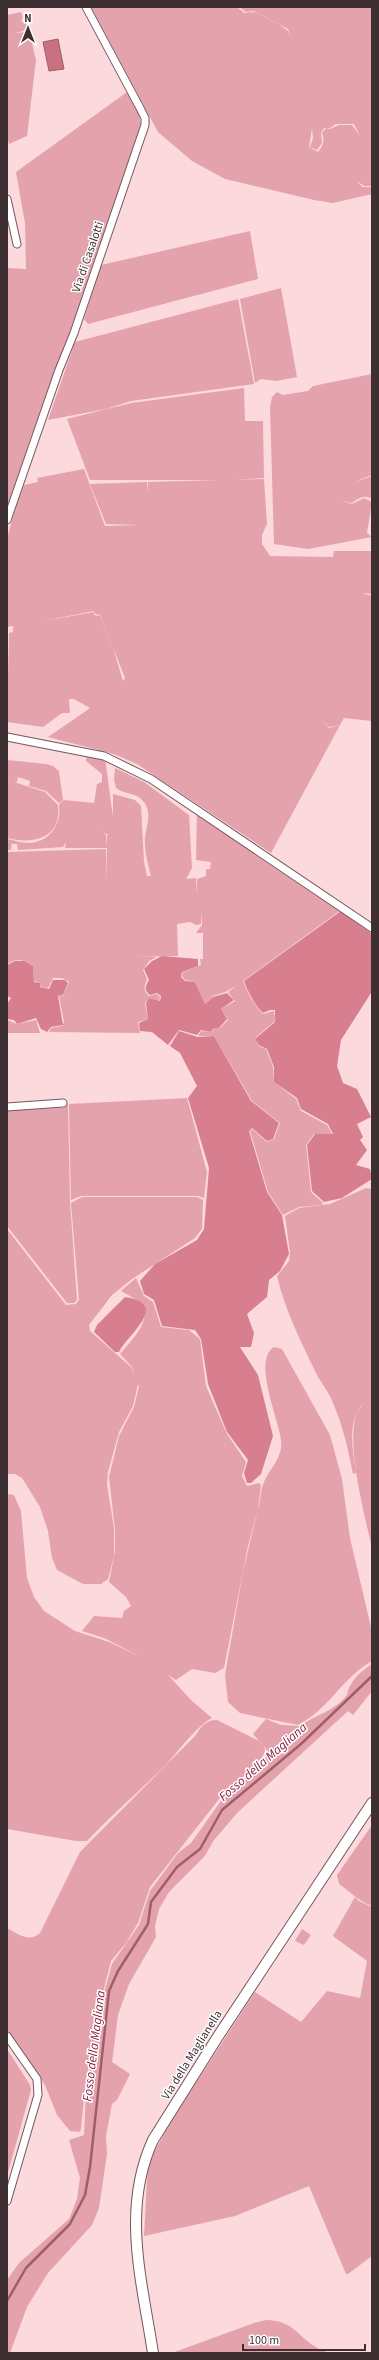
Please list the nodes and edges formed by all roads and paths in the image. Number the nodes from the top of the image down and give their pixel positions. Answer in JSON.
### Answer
{"nodes":[{"id":1,"x":86,"y":7,"type":"edge"},
{"id":2,"x":7,"y":199,"type":"edge"},
{"id":3,"x":9,"y":221,"type":"edge"},
{"id":4,"x":17,"y":244,"type":"dead end"},
{"id":5,"x":7,"y":520,"type":"edge"},
{"id":6,"x":7,"y":737,"type":"edge"},
{"id":7,"x":372,"y":928,"type":"edge"},
{"id":8,"x":63,"y":1103,"type":"dead end"},
{"id":9,"x":7,"y":1107,"type":"edge"},
{"id":10,"x":372,"y":1803,"type":"edge"},
{"id":11,"x":7,"y":2036,"type":"edge"},
{"id":12,"x":7,"y":2201,"type":"edge"},
{"id":13,"x":153,"y":2353,"type":"edge"}],
"edges":[{"from":1,"to":5,"type":"street","name":"Via di Casalotti"},
{"from":2,"to":3,"type":"street"},
{"from":3,"to":4,"type":"street"},
{"from":6,"to":7,"type":"street"},
{"from":8,"to":9,"type":"street"},
{"from":10,"to":13,"type":"street","name":"Via della Maglianella"},
{"from":11,"to":12,"type":"street"}]}
